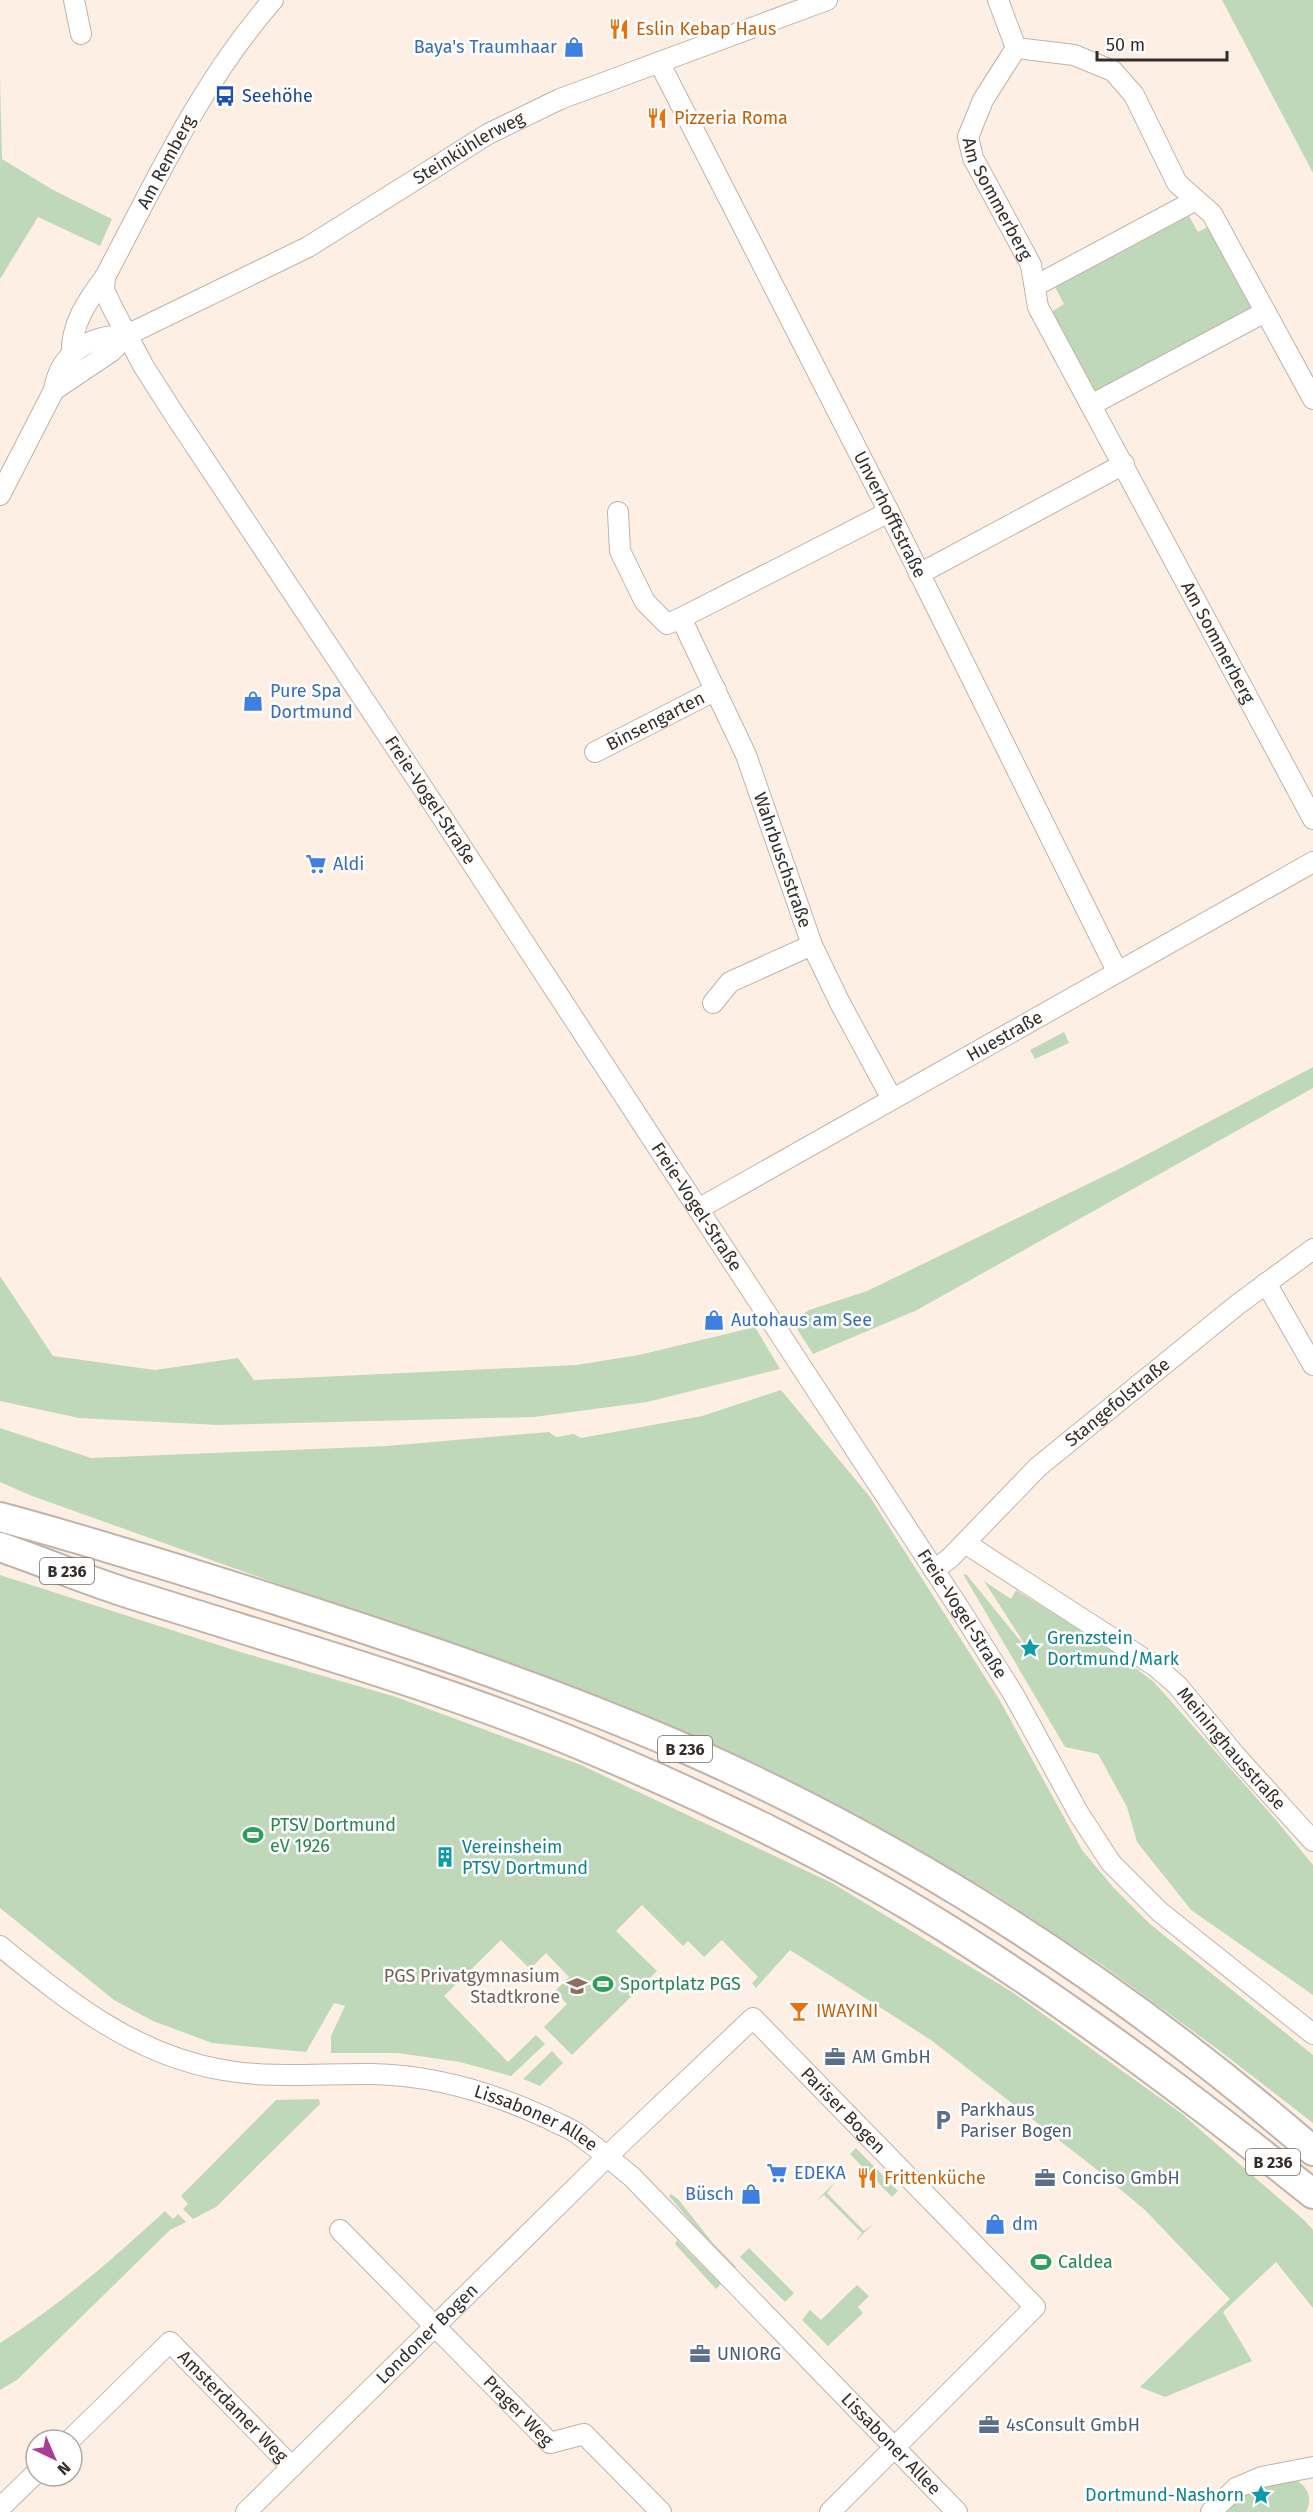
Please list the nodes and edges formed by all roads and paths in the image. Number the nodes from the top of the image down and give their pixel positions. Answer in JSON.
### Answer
{"nodes":[{"id":1,"x":74,"y":0,"type":"edge"},
{"id":2,"x":273,"y":0,"type":"edge"},
{"id":3,"x":827,"y":0,"type":"edge"},
{"id":4,"x":998,"y":0,"type":"edge"},
{"id":5,"x":81,"y":34,"type":"dead end"},
{"id":6,"x":1016,"y":48,"type":"junction"},
{"id":7,"x":659,"y":62,"type":"junction"},
{"id":8,"x":1194,"y":201,"type":"junction"},
{"id":9,"x":105,"y":277,"type":"junction"},
{"id":10,"x":1035,"y":286,"type":"junction"},
{"id":11,"x":1265,"y":312,"type":"junction"},
{"id":12,"x":127,"y":335,"type":"junction"},
{"id":13,"x":72,"y":355,"type":"junction"},
{"id":14,"x":1306,"y":370,"type":"edge"},
{"id":15,"x":54,"y":390,"type":"junction"},
{"id":16,"x":1313,"y":399,"type":"edge"},
{"id":17,"x":1091,"y":405,"type":"junction"},
{"id":18,"x":1124,"y":464,"type":"junction"},
{"id":19,"x":0,"y":495,"type":"edge"},
{"id":20,"x":618,"y":512,"type":"dead end"},
{"id":21,"x":890,"y":512,"type":"junction"},
{"id":22,"x":919,"y":574,"type":"junction"},
{"id":23,"x":681,"y":618,"type":"junction"},
{"id":24,"x":716,"y":690,"type":"junction"},
{"id":25,"x":595,"y":752,"type":"dead end"},
{"id":26,"x":1313,"y":819,"type":"edge"},
{"id":27,"x":1313,"y":862,"type":"edge"},
{"id":28,"x":812,"y":945,"type":"junction"},
{"id":29,"x":1117,"y":971,"type":"junction"},
{"id":30,"x":712,"y":1003,"type":"dead end"},
{"id":31,"x":892,"y":1099,"type":"junction"},
{"id":32,"x":698,"y":1209,"type":"junction"},
{"id":33,"x":1313,"y":1249,"type":"edge"},
{"id":34,"x":1266,"y":1283,"type":"junction"},
{"id":35,"x":1313,"y":1365,"type":"edge"},
{"id":36,"x":0,"y":1502,"type":"edge"},
{"id":37,"x":0,"y":1517,"type":"edge"},
{"id":38,"x":68,"y":1535,"type":"junction"},
{"id":39,"x":965,"y":1543,"type":"junction"},
{"id":40,"x":0,"y":1547,"type":"edge"},
{"id":41,"x":0,"y":1562,"type":"edge"},
{"id":42,"x":934,"y":1570,"type":"junction"},
{"id":43,"x":134,"y":1596,"type":"junction"},
{"id":44,"x":1313,"y":1841,"type":"edge"},
{"id":45,"x":0,"y":1946,"type":"edge"},
{"id":46,"x":1313,"y":2034,"type":"edge"},
{"id":47,"x":1241,"y":2089,"type":"junction"},
{"id":48,"x":1233,"y":2130,"type":"junction"},
{"id":49,"x":1313,"y":2131,"type":"edge"},
{"id":50,"x":1313,"y":2151,"type":"edge"},
{"id":51,"x":608,"y":2157,"type":"junction"},
{"id":52,"x":1313,"y":2194,"type":"edge"},
{"id":53,"x":1313,"y":2214,"type":"edge"},
{"id":54,"x":340,"y":2230,"type":"dead end"},
{"id":55,"x":435,"y":2326,"type":"junction"},
{"id":56,"x":81,"y":2428,"type":"edge"},
{"id":57,"x":894,"y":2448,"type":"junction"},
{"id":58,"x":292,"y":2467,"type":"junction"},
{"id":59,"x":1313,"y":2467,"type":"edge"},
{"id":60,"x":24,"y":2485,"type":"edge"},
{"id":61,"x":0,"y":2508,"type":"edge"},
{"id":62,"x":246,"y":2512,"type":"edge"},
{"id":63,"x":661,"y":2512,"type":"edge"},
{"id":64,"x":830,"y":2512,"type":"edge"},
{"id":65,"x":957,"y":2512,"type":"edge"},
{"id":66,"x":1212,"y":2512,"type":"edge"}],
"edges":[{"from":1,"to":5,"type":"street"},
{"from":2,"to":9,"type":"street","name":"Am Remberg"},
{"from":3,"to":7,"type":"street","name":"Steinkühlerweg"},
{"from":4,"to":6,"type":"street"},
{"from":6,"to":8,"type":"street"},
{"from":6,"to":10,"type":"street","name":"Am Sommerberg"},
{"from":7,"to":12,"type":"street","name":"Steinkühlerweg"},
{"from":7,"to":21,"type":"street","name":"Unverhofftstraße"},
{"from":8,"to":10,"type":"street","name":"Am Sommerberg"},
{"from":8,"to":11,"type":"street"},
{"from":9,"to":12,"type":"street"},
{"from":9,"to":13,"type":"street","name":"Am Remberg"},
{"from":10,"to":17,"type":"street","name":"Am Sommerberg"},
{"from":11,"to":14,"type":"street"},
{"from":11,"to":17,"type":"street"},
{"from":12,"to":13,"type":"street"},
{"from":12,"to":15,"type":"street"},
{"from":12,"to":32,"type":"street","name":"Freie-Vogel-Straße"},
{"from":13,"to":15,"type":"street"},
{"from":14,"to":16,"type":"street"},
{"from":15,"to":19,"type":"street"},
{"from":17,"to":18,"type":"street","name":"Am Sommerberg"},
{"from":18,"to":22,"type":"street"},
{"from":18,"to":26,"type":"street","name":"Am Sommerberg"},
{"from":20,"to":23,"type":"street"},
{"from":21,"to":22,"type":"street","name":"Unverhofftstraße"},
{"from":21,"to":23,"type":"street"},
{"from":22,"to":29,"type":"street","name":"Unverhofftstraße"},
{"from":23,"to":24,"type":"street","name":"Wahrbuschstraße"},
{"from":24,"to":25,"type":"street","name":"Binsengarten"},
{"from":24,"to":28,"type":"street","name":"Wahrbuschstraße"},
{"from":27,"to":29,"type":"street","name":"Huestraße"},
{"from":28,"to":30,"type":"street"},
{"from":28,"to":31,"type":"street","name":"Wahrbuschstraße"},
{"from":29,"to":31,"type":"street","name":"Huestraße"},
{"from":31,"to":32,"type":"street","name":"Huestraße"},
{"from":32,"to":42,"type":"street","name":"Freie-Vogel-Straße"},
{"from":33,"to":34,"type":"street","name":"Stangefolstraße"},
{"from":34,"to":35,"type":"street"},
{"from":34,"to":39,"type":"street","name":"Stangefolstraße"},
{"from":36,"to":38,"type":"highway"},
{"from":37,"to":38,"type":"highway","number":"B 236"},
{"from":38,"to":47,"type":"highway","number":"B 236"},
{"from":39,"to":42,"type":"street","name":"Stangefolstraße"},
{"from":39,"to":44,"type":"street","name":"Meininghausstraße"},
{"from":40,"to":43,"type":"highway","number":"B 236"},
{"from":41,"to":43,"type":"highway"},
{"from":42,"to":46,"type":"street","name":"Freie-Vogel-Straße"},
{"from":43,"to":48,"type":"highway","number":"B 236"},
{"from":45,"to":51,"type":"street","name":"Lissaboner Allee"},
{"from":47,"to":49,"type":"highway"},
{"from":47,"to":50,"type":"highway","number":"B 236"},
{"from":48,"to":52,"type":"highway","number":"B 236"},
{"from":48,"to":53,"type":"highway"},
{"from":51,"to":55,"type":"street","name":"Londoner Bogen"},
{"from":51,"to":57,"type":"street","name":"Lissaboner Allee"},
{"from":51,"to":57,"type":"street","name":"Pariser Bogen"},
{"from":54,"to":55,"type":"street"},
{"from":55,"to":58,"type":"street","name":"Londoner Bogen"},
{"from":55,"to":63,"type":"street","name":"Prager Weg"},
{"from":56,"to":58,"type":"street","name":"Amsterdamer Weg"},
{"from":57,"to":64,"type":"street"},
{"from":57,"to":65,"type":"street","name":"Lissaboner Allee"},
{"from":58,"to":62,"type":"street","name":"Londoner Bogen"},
{"from":59,"to":66,"type":"street"},
{"from":60,"to":61,"type":"street"}]}
